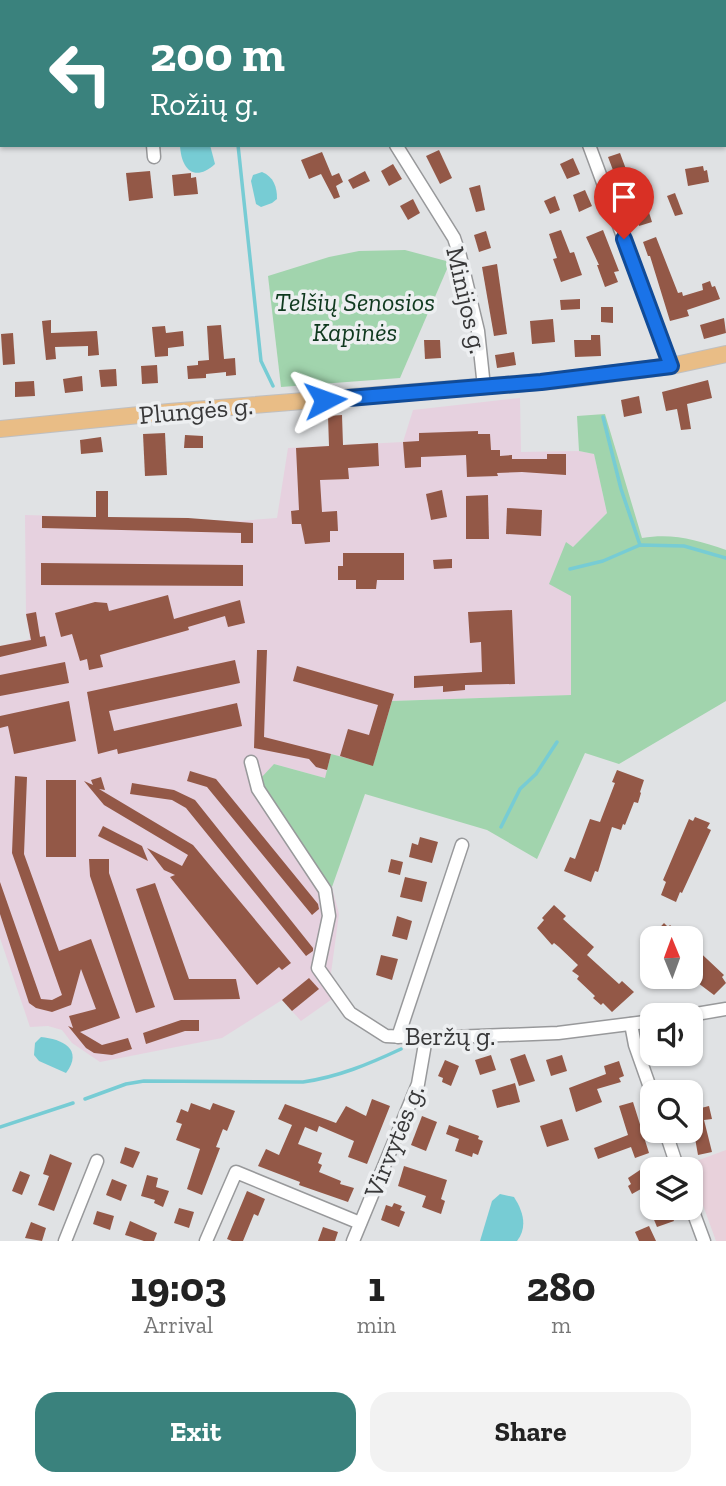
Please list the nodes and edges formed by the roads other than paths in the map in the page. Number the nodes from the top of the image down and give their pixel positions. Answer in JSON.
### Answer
{"nodes":[{"id":1,"x":397,"y":147,"type":"edge"},
{"id":2,"x":590,"y":147,"type":"edge"},
{"id":3,"x":726,"y":354,"type":"edge"},
{"id":4,"x":671,"y":366,"type":"junction"},
{"id":5,"x":484,"y":387,"type":"junction"},
{"id":6,"x":0,"y":429,"type":"edge"},
{"id":7,"x":251,"y":762,"type":"dead end"},
{"id":8,"x":463,"y":845,"type":"dead end"},
{"id":9,"x":726,"y":1009,"type":"edge"},
{"id":10,"x":703,"y":1013,"type":"edge"},
{"id":11,"x":640,"y":1023,"type":"edge"},
{"id":12,"x":631,"y":1024,"type":"junction"},
{"id":13,"x":398,"y":1037,"type":"junction"},
{"id":14,"x":426,"y":1038,"type":"junction"},
{"id":15,"x":647,"y":1080,"type":"edge"},
{"id":16,"x":97,"y":1161,"type":"dead end"},
{"id":17,"x":696,"y":1220,"type":"edge"},
{"id":18,"x":360,"y":1223,"type":"junction"},
{"id":19,"x":65,"y":1241,"type":"edge"},
{"id":20,"x":206,"y":1241,"type":"edge"},
{"id":21,"x":353,"y":1241,"type":"edge"},
{"id":22,"x":704,"y":1241,"type":"edge"}],
"edges":[{"from":1,"to":5,"type":"street","name":"Minijos g."},
{"from":2,"to":4,"type":"street"},
{"from":3,"to":4,"type":"main road","name":"Plungės g."},
{"from":4,"to":5,"type":"main road","name":"Plungės g."},
{"from":5,"to":6,"type":"main road","name":"Plungės g."},
{"from":7,"to":13,"type":"street","name":"Beržų g."},
{"from":8,"to":13,"type":"street"},
{"from":9,"to":10,"type":"street"},
{"from":11,"to":12,"type":"street","name":"Beržų g."},
{"from":12,"to":14,"type":"street","name":"Beržų g."},
{"from":12,"to":15,"type":"street"},
{"from":13,"to":14,"type":"street","name":"Beržų g."},
{"from":14,"to":18,"type":"street","name":"Virvytės g."},
{"from":16,"to":19,"type":"street"},
{"from":17,"to":22,"type":"street"},
{"from":18,"to":20,"type":"street"},
{"from":18,"to":21,"type":"street","name":"Virvytės g."}]}
